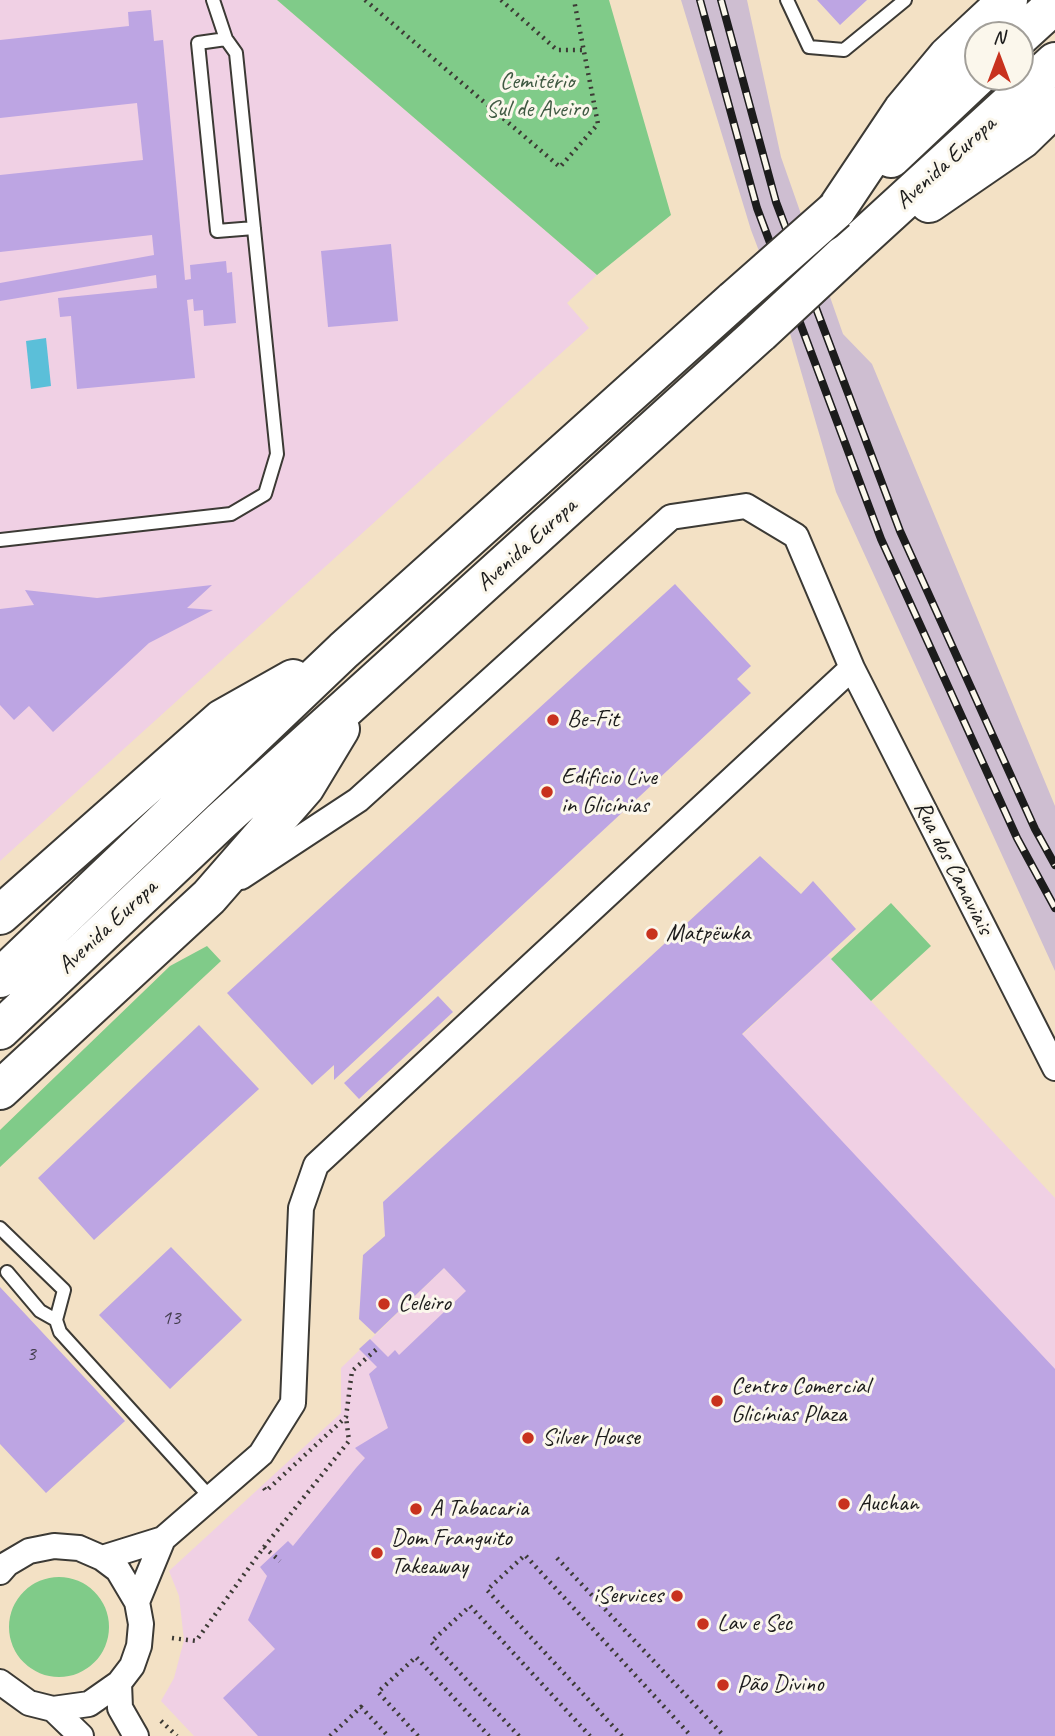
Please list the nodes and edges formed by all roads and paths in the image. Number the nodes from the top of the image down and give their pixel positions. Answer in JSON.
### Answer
{"nodes":[{"id":1,"x":214,"y":0,"type":"edge"},
{"id":2,"x":365,"y":0,"type":"edge"},
{"id":3,"x":501,"y":0,"type":"edge"},
{"id":4,"x":574,"y":0,"type":"edge"},
{"id":5,"x":787,"y":0,"type":"edge"},
{"id":6,"x":905,"y":0,"type":"edge"},
{"id":7,"x":1008,"y":0,"type":"edge"},
{"id":8,"x":1055,"y":4,"type":"edge"},
{"id":9,"x":1034,"y":23,"type":"edge"},
{"id":10,"x":226,"y":39,"type":"junction"},
{"id":11,"x":584,"y":50,"type":"junction"},
{"id":12,"x":1055,"y":62,"type":"edge"},
{"id":13,"x":964,"y":89,"type":"edge"},
{"id":14,"x":1039,"y":100,"type":"edge"},
{"id":15,"x":836,"y":209,"type":"junction"},
{"id":16,"x":254,"y":228,"type":"junction"},
{"id":17,"x":0,"y":540,"type":"edge"},
{"id":18,"x":344,"y":650,"type":"junction"},
{"id":19,"x":852,"y":668,"type":"junction"},
{"id":20,"x":361,"y":694,"type":"junction"},
{"id":21,"x":206,"y":900,"type":"junction"},
{"id":22,"x":0,"y":915,"type":"edge"},
{"id":23,"x":0,"y":978,"type":"edge"},
{"id":24,"x":0,"y":1030,"type":"edge"},
{"id":25,"x":1055,"y":1068,"type":"edge"},
{"id":26,"x":0,"y":1090,"type":"edge"},
{"id":27,"x":0,"y":1227,"type":"edge"},
{"id":28,"x":7,"y":1272,"type":"dead end"},
{"id":29,"x":56,"y":1320,"type":"junction"},
{"id":30,"x":379,"y":1347,"type":"dead end"},
{"id":31,"x":346,"y":1417,"type":"junction"},
{"id":32,"x":256,"y":1480,"type":"dead end"},
{"id":33,"x":209,"y":1496,"type":"junction"},
{"id":34,"x":163,"y":1539,"type":"junction"},
{"id":35,"x":264,"y":1547,"type":"junction"},
{"id":36,"x":102,"y":1558,"type":"junction"},
{"id":37,"x":556,"y":1558,"type":"dead end"},
{"id":38,"x":280,"y":1561,"type":"dead end"},
{"id":39,"x":0,"y":1572,"type":"edge"},
{"id":40,"x":138,"y":1602,"type":"junction"},
{"id":41,"x":172,"y":1639,"type":"dead end"},
{"id":42,"x":0,"y":1682,"type":"edge"},
{"id":43,"x":119,"y":1683,"type":"junction"},
{"id":44,"x":53,"y":1709,"type":"junction"},
{"id":45,"x":153,"y":1713,"type":"dead end"},
{"id":46,"x":81,"y":1736,"type":"edge"},
{"id":47,"x":136,"y":1736,"type":"edge"},
{"id":48,"x":177,"y":1736,"type":"edge"},
{"id":49,"x":331,"y":1736,"type":"edge"},
{"id":50,"x":388,"y":1736,"type":"edge"},
{"id":51,"x":418,"y":1736,"type":"edge"},
{"id":52,"x":489,"y":1736,"type":"edge"},
{"id":53,"x":519,"y":1736,"type":"edge"},
{"id":54,"x":590,"y":1736,"type":"edge"},
{"id":55,"x":622,"y":1736,"type":"edge"},
{"id":56,"x":691,"y":1736,"type":"edge"},
{"id":57,"x":723,"y":1736,"type":"edge"}],
"edges":[{"from":1,"to":10,"type":"lane"},
{"from":2,"to":11,"type":"path"},
{"from":3,"to":11,"type":"path"},
{"from":4,"to":11,"type":"path"},
{"from":5,"to":6,"type":"lane"},
{"from":7,"to":15,"type":"main road"},
{"from":8,"to":9,"type":"main road"},
{"from":10,"to":16,"type":"lane"},
{"from":10,"to":16,"type":"lane"},
{"from":12,"to":14,"type":"main road"},
{"from":13,"to":15,"type":"main road","name":"Avenida Europa"},
{"from":14,"to":20,"type":"main road","name":"Avenida Europa","bridge":true},
{"from":15,"to":18,"type":"main road","name":"Avenida Europa","bridge":true},
{"from":16,"to":17,"type":"lane"},
{"from":18,"to":22,"type":"main road"},
{"from":18,"to":23,"type":"main road","name":"Avenida Europa"},
{"from":19,"to":21,"type":"street","name":"Rua dos Canaviais"},
{"from":19,"to":25,"type":"street","name":"Rua dos Canaviais"},
{"from":19,"to":33,"type":"street"},
{"from":20,"to":21,"type":"main road"},
{"from":20,"to":24,"type":"main road","name":"Avenida Europa"},
{"from":21,"to":26,"type":"main road"},
{"from":27,"to":29,"type":"lane"},
{"from":28,"to":29,"type":"lane"},
{"from":29,"to":33,"type":"lane"},
{"from":30,"to":31,"type":"path"},
{"from":31,"to":32,"type":"path"},
{"from":31,"to":35,"type":"path"},
{"from":33,"to":34,"type":"street"},
{"from":34,"to":36,"type":"street"},
{"from":34,"to":40,"type":"street"},
{"from":35,"to":38,"type":"path"},
{"from":35,"to":41,"type":"path"},
{"from":36,"to":39,"type":"street"},
{"from":36,"to":40,"type":"street"},
{"from":37,"to":57,"type":"path"},
{"from":40,"to":43,"type":"street"},
{"from":42,"to":44,"type":"street"},
{"from":43,"to":44,"type":"street"},
{"from":43,"to":47,"type":"street"},
{"from":44,"to":46,"type":"street"},
{"from":45,"to":48,"type":"path"},
{"from":49,"to":50,"type":"path"},
{"from":51,"to":52,"type":"path"},
{"from":53,"to":54,"type":"path"},
{"from":55,"to":56,"type":"path"}]}
